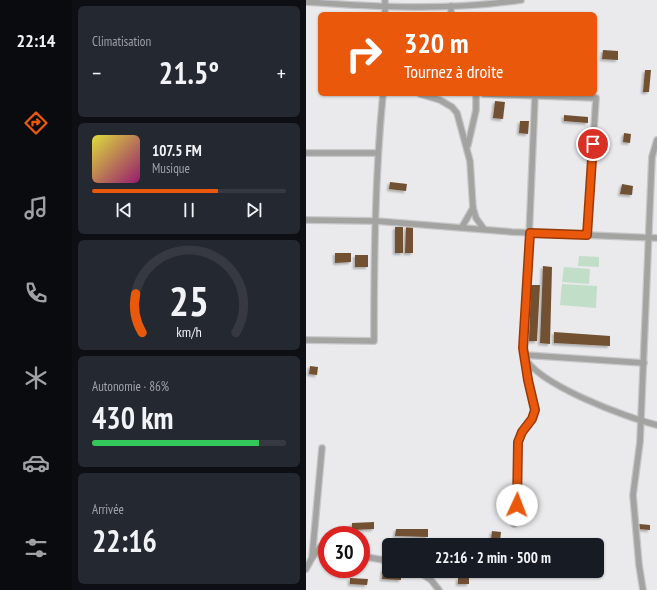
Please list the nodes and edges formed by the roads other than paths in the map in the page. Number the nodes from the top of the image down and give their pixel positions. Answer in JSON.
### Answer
{"nodes":[{"id":1,"x":385,"y":0,"type":"edge"},
{"id":2,"x":521,"y":0,"type":"edge"},
{"id":3,"x":306,"y":2,"type":"edge"},
{"id":4,"x":450,"y":6,"type":"junction"},
{"id":5,"x":385,"y":7,"type":"junction"},
{"id":6,"x":385,"y":12,"type":"edge"},
{"id":7,"x":451,"y":12,"type":"edge"},
{"id":8,"x":383,"y":96,"type":"edge"},
{"id":9,"x":427,"y":96,"type":"edge"},
{"id":10,"x":476,"y":96,"type":"edge"},
{"id":11,"x":535,"y":96,"type":"joint"},
{"id":12,"x":657,"y":140,"type":"edge"},
{"id":13,"x":467,"y":148,"type":"junction"},
{"id":14,"x":306,"y":153,"type":"edge"},
{"id":15,"x":378,"y":153,"type":"junction"},
{"id":16,"x":473,"y":208,"type":"junction"},
{"id":17,"x":306,"y":220,"type":"edge"},
{"id":18,"x":376,"y":221,"type":"junction"},
{"id":19,"x":462,"y":227,"type":"junction"},
{"id":20,"x":484,"y":229,"type":"junction"},
{"id":21,"x":530,"y":233,"type":"junction"},
{"id":22,"x":587,"y":235,"type":"junction"},
{"id":23,"x":650,"y":238,"type":"junction"},
{"id":24,"x":657,"y":238,"type":"edge"},
{"id":25,"x":306,"y":340,"type":"edge"},
{"id":26,"x":524,"y":355,"type":"junction"},
{"id":27,"x":526,"y":361,"type":"junction"},
{"id":28,"x":644,"y":362,"type":"junction"},
{"id":29,"x":640,"y":421,"type":"junction"},
{"id":30,"x":657,"y":425,"type":"edge"},
{"id":31,"x":322,"y":448,"type":"dead end"},
{"id":32,"x":514,"y":524,"type":"dead end"},
{"id":33,"x":318,"y":550,"type":"edge"},
{"id":34,"x":312,"y":558,"type":"junction"},
{"id":35,"x":370,"y":558,"type":"edge"},
{"id":36,"x":382,"y":560,"type":"edge"},
{"id":37,"x":306,"y":569,"type":"edge"},
{"id":38,"x":428,"y":578,"type":"edge"},
{"id":39,"x":439,"y":590,"type":"edge"},
{"id":40,"x":643,"y":590,"type":"edge"}],
"edges":[{"from":1,"to":5,"type":"street"},
{"from":2,"to":4,"type":"street"},
{"from":3,"to":5,"type":"street"},
{"from":4,"to":5,"type":"street"},
{"from":4,"to":7,"type":"street"},
{"from":5,"to":6,"type":"street"},
{"from":8,"to":15,"type":"street"},
{"from":9,"to":13,"type":"street"},
{"from":10,"to":13,"type":"street"},
{"from":11,"to":21,"type":"street"},
{"from":11,"to":22,"type":"street"},
{"from":12,"to":23,"type":"street"},
{"from":13,"to":16,"type":"street"},
{"from":14,"to":15,"type":"street"},
{"from":15,"to":18,"type":"street"},
{"from":16,"to":19,"type":"street"},
{"from":16,"to":20,"type":"street"},
{"from":17,"to":18,"type":"street"},
{"from":18,"to":19,"type":"street"},
{"from":18,"to":25,"type":"street"},
{"from":19,"to":20,"type":"street"},
{"from":20,"to":21,"type":"street"},
{"from":21,"to":22,"type":"street"},
{"from":21,"to":26,"type":"street"},
{"from":22,"to":23,"type":"street"},
{"from":23,"to":24,"type":"street"},
{"from":23,"to":28,"type":"street"},
{"from":26,"to":27,"type":"street"},
{"from":26,"to":28,"type":"street"},
{"from":27,"to":29,"type":"street"},
{"from":27,"to":32,"type":"street"},
{"from":28,"to":29,"type":"street"},
{"from":29,"to":30,"type":"street"},
{"from":29,"to":40,"type":"street"},
{"from":31,"to":34,"type":"street"},
{"from":33,"to":34,"type":"street"},
{"from":34,"to":37,"type":"street"},
{"from":35,"to":36,"type":"street"},
{"from":38,"to":39,"type":"street"}]}
